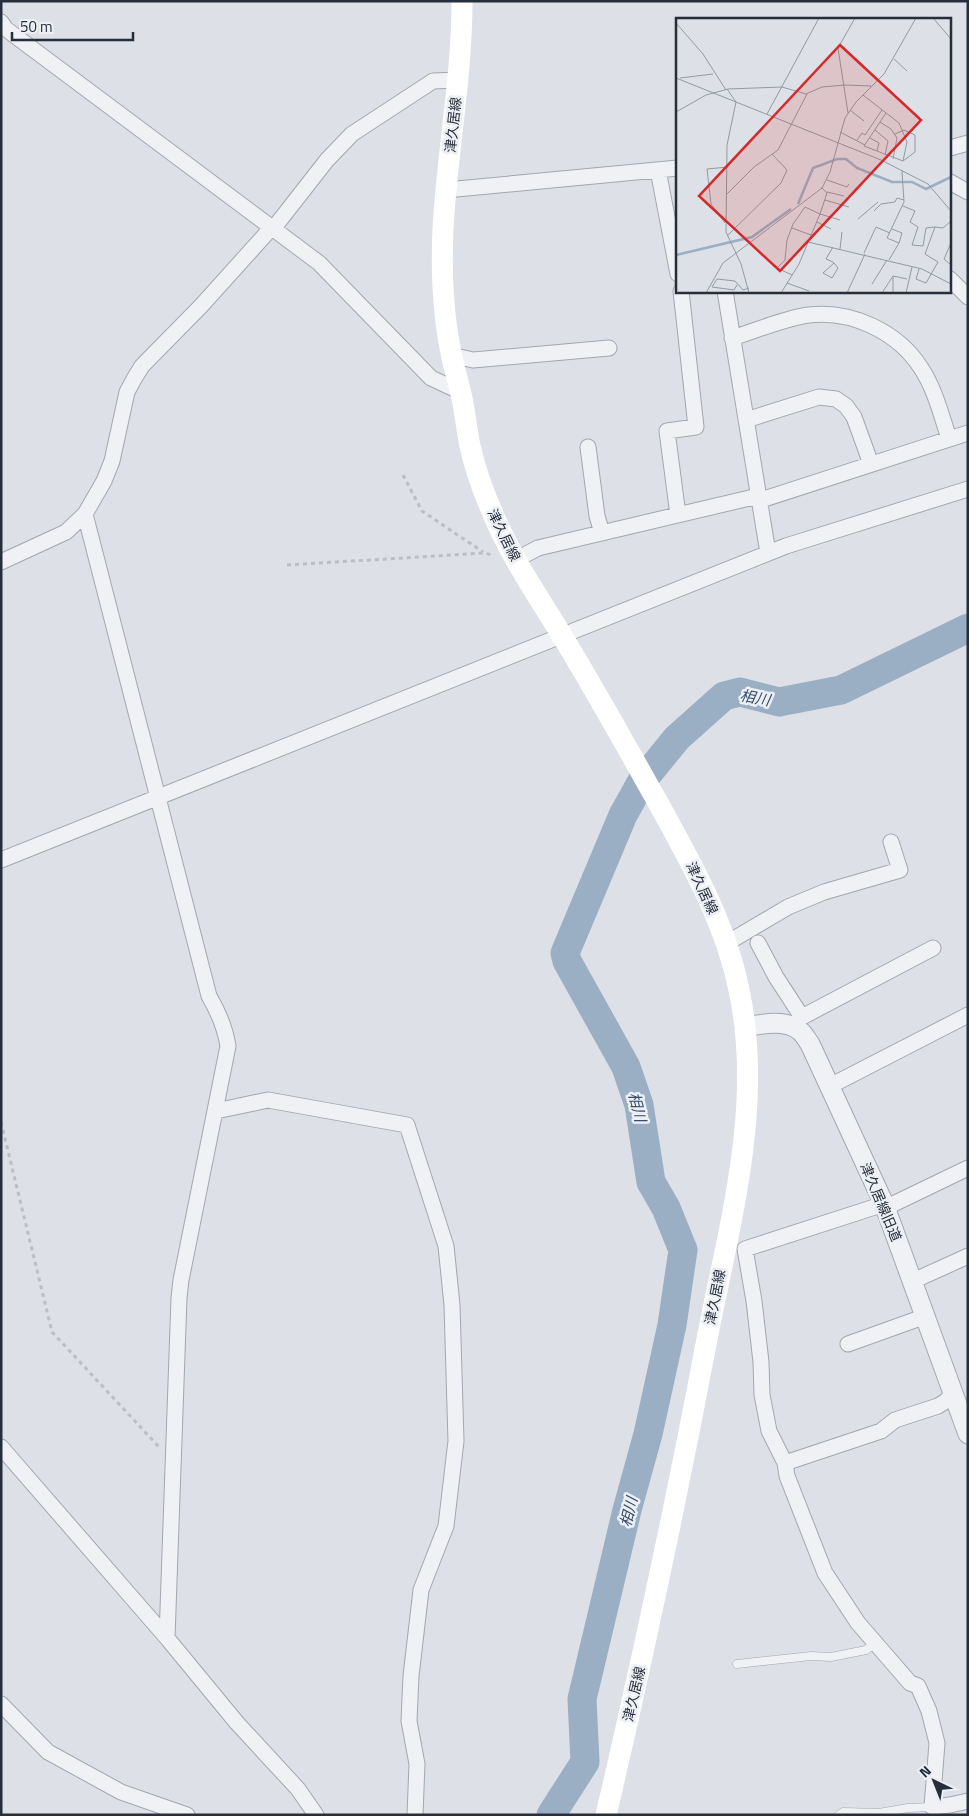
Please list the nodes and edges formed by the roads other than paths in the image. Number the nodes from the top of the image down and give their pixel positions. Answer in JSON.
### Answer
{"nodes":[{"id":1,"x":462,"y":1,"type":"edge"},
{"id":2,"x":1,"y":22,"type":"edge"},
{"id":3,"x":458,"y":80,"type":"junction"},
{"id":4,"x":968,"y":143,"type":"edge"},
{"id":5,"x":952,"y":147,"type":"edge"},
{"id":6,"x":676,"y":168,"type":"edge"},
{"id":7,"x":658,"y":170,"type":"junction"},
{"id":8,"x":952,"y":183,"type":"edge"},
{"id":9,"x":446,"y":190,"type":"junction"},
{"id":10,"x":968,"y":192,"type":"edge"},
{"id":11,"x":272,"y":228,"type":"junction"},
{"id":12,"x":676,"y":264,"type":"edge"},
{"id":13,"x":952,"y":281,"type":"edge"},
{"id":14,"x":681,"y":292,"type":"edge"},
{"id":15,"x":725,"y":292,"type":"edge"},
{"id":16,"x":968,"y":296,"type":"edge"},
{"id":17,"x":732,"y":338,"type":"junction"},
{"id":18,"x":609,"y":348,"type":"dead end"},
{"id":19,"x":451,"y":355,"type":"junction"},
{"id":20,"x":461,"y":392,"type":"junction"},
{"id":21,"x":746,"y":420,"type":"junction"},
{"id":22,"x":968,"y":433,"type":"edge"},
{"id":23,"x":949,"y":438,"type":"junction"},
{"id":24,"x":588,"y":447,"type":"dead end"},
{"id":25,"x":871,"y":464,"type":"junction"},
{"id":26,"x":968,"y":489,"type":"edge"},
{"id":27,"x":758,"y":499,"type":"junction"},
{"id":28,"x":85,"y":514,"type":"junction"},
{"id":29,"x":678,"y":515,"type":"junction"},
{"id":30,"x":602,"y":533,"type":"junction"},
{"id":31,"x":768,"y":553,"type":"junction"},
{"id":32,"x":515,"y":560,"type":"junction"},
{"id":33,"x":1,"y":562,"type":"edge"},
{"id":34,"x":562,"y":636,"type":"junction"},
{"id":35,"x":158,"y":798,"type":"junction"},
{"id":36,"x":892,"y":842,"type":"dead end"},
{"id":37,"x":1,"y":860,"type":"edge"},
{"id":38,"x":758,"y":942,"type":"dead end"},
{"id":39,"x":727,"y":943,"type":"junction"},
{"id":40,"x":933,"y":948,"type":"dead end"},
{"id":41,"x":968,"y":1015,"type":"edge"},
{"id":42,"x":796,"y":1022,"type":"junction"},
{"id":43,"x":745,"y":1026,"type":"junction"},
{"id":44,"x":830,"y":1086,"type":"junction"},
{"id":45,"x":216,"y":1112,"type":"junction"},
{"id":46,"x":968,"y":1168,"type":"edge"},
{"id":47,"x":885,"y":1206,"type":"junction"},
{"id":48,"x":735,"y":1246,"type":"junction"},
{"id":49,"x":968,"y":1256,"type":"edge"},
{"id":50,"x":913,"y":1281,"type":"junction"},
{"id":51,"x":926,"y":1316,"type":"junction"},
{"id":52,"x":848,"y":1344,"type":"dead end"},
{"id":53,"x":954,"y":1392,"type":"junction"},
{"id":54,"x":968,"y":1434,"type":"edge"},
{"id":55,"x":3,"y":1454,"type":"edge"},
{"id":56,"x":784,"y":1463,"type":"junction"},
{"id":57,"x":166,"y":1638,"type":"junction"},
{"id":58,"x":875,"y":1643,"type":"junction"},
{"id":59,"x":737,"y":1664,"type":"dead end"},
{"id":60,"x":1,"y":1704,"type":"edge"},
{"id":61,"x":968,"y":1801,"type":"edge"},
{"id":62,"x":932,"y":1807,"type":"junction"},
{"id":63,"x":888,"y":1813,"type":"edge"},
{"id":64,"x":187,"y":1815,"type":"edge"},
{"id":65,"x":316,"y":1815,"type":"edge"},
{"id":66,"x":415,"y":1815,"type":"edge"},
{"id":67,"x":606,"y":1815,"type":"edge"},
{"id":68,"x":839,"y":1815,"type":"edge"}],
"edges":[{"from":1,"to":3,"type":"main road","name":"津久居線"},
{"from":2,"to":11,"type":"street"},
{"from":3,"to":9,"type":"main road","name":"津久居線"},
{"from":3,"to":11,"type":"street"},
{"from":4,"to":5,"type":"street"},
{"from":6,"to":7,"type":"street"},
{"from":7,"to":9,"type":"street"},
{"from":7,"to":12,"type":"street"},
{"from":8,"to":10,"type":"street"},
{"from":9,"to":19,"type":"main road","name":"津久居線"},
{"from":11,"to":20,"type":"street"},
{"from":11,"to":28,"type":"street"},
{"from":13,"to":16,"type":"street"},
{"from":14,"to":29,"type":"street"},
{"from":15,"to":17,"type":"street"},
{"from":17,"to":21,"type":"street"},
{"from":17,"to":23,"type":"street"},
{"from":18,"to":19,"type":"street"},
{"from":19,"to":20,"type":"main road","name":"津久居線"},
{"from":20,"to":32,"type":"main road","name":"津久居線"},
{"from":21,"to":25,"type":"street"},
{"from":21,"to":27,"type":"street"},
{"from":22,"to":23,"type":"street"},
{"from":23,"to":25,"type":"street"},
{"from":24,"to":30,"type":"street"},
{"from":25,"to":27,"type":"street"},
{"from":26,"to":31,"type":"street"},
{"from":27,"to":29,"type":"street"},
{"from":27,"to":31,"type":"street"},
{"from":28,"to":33,"type":"street"},
{"from":28,"to":35,"type":"street"},
{"from":29,"to":30,"type":"street"},
{"from":30,"to":32,"type":"street"},
{"from":31,"to":34,"type":"street"},
{"from":32,"to":34,"type":"main road","name":"津久居線"},
{"from":34,"to":35,"type":"street"},
{"from":34,"to":39,"type":"main road","name":"津久居線"},
{"from":35,"to":37,"type":"street"},
{"from":35,"to":45,"type":"street"},
{"from":36,"to":39,"type":"street"},
{"from":38,"to":42,"type":"street"},
{"from":39,"to":43,"type":"main road","name":"津久居線"},
{"from":40,"to":42,"type":"street"},
{"from":41,"to":44,"type":"street"},
{"from":42,"to":43,"type":"street"},
{"from":42,"to":44,"type":"street","name":"津久居線旧道"},
{"from":43,"to":48,"type":"main road","name":"津久居線"},
{"from":44,"to":47,"type":"street","name":"津久居線旧道"},
{"from":45,"to":57,"type":"street"},
{"from":45,"to":66,"type":"street"},
{"from":46,"to":47,"type":"street"},
{"from":47,"to":48,"type":"street"},
{"from":47,"to":50,"type":"street","name":"津久居線旧道"},
{"from":48,"to":56,"type":"street"},
{"from":48,"to":67,"type":"main road","name":"津久居線"},
{"from":49,"to":50,"type":"street"},
{"from":50,"to":51,"type":"street","name":"津久居線旧道"},
{"from":51,"to":52,"type":"street"},
{"from":51,"to":53,"type":"street","name":"津久居線旧道"},
{"from":53,"to":54,"type":"street","name":"津久居線旧道"},
{"from":53,"to":56,"type":"street"},
{"from":55,"to":57,"type":"street"},
{"from":56,"to":58,"type":"street"},
{"from":57,"to":65,"type":"street"},
{"from":58,"to":59,"type":"lane"},
{"from":58,"to":62,"type":"street"},
{"from":60,"to":64,"type":"street"},
{"from":61,"to":62,"type":"street"},
{"from":62,"to":63,"type":"lane"},
{"from":63,"to":68,"type":"lane"}]}
